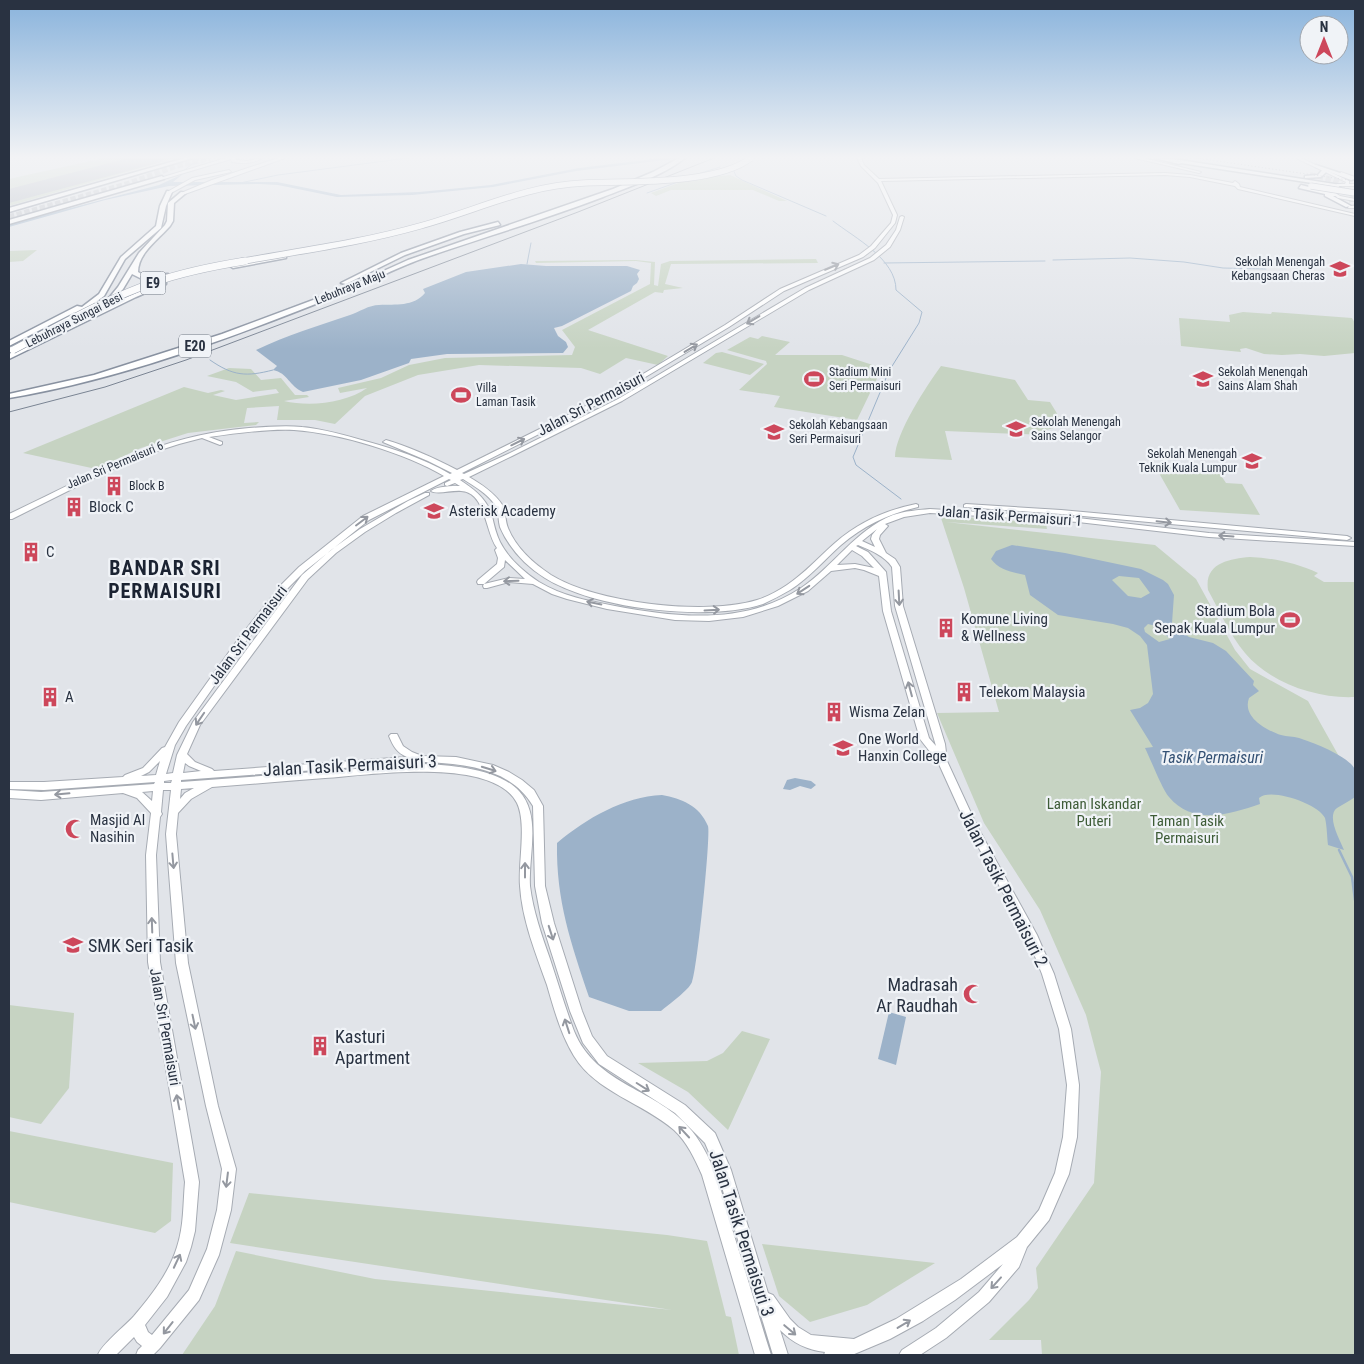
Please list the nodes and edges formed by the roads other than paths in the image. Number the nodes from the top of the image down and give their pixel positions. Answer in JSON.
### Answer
{"nodes":[{"id":1,"x":160,"y":222,"type":"edge"},
{"id":2,"x":170,"y":222,"type":"edge"},
{"id":3,"x":438,"y":222,"type":"edge"},
{"id":4,"x":441,"y":222,"type":"edge"},
{"id":5,"x":505,"y":222,"type":"edge"},
{"id":6,"x":529,"y":222,"type":"edge"},
{"id":7,"x":893,"y":222,"type":"edge"},
{"id":8,"x":898,"y":222,"type":"edge"},
{"id":9,"x":901,"y":223,"type":"joint"},
{"id":10,"x":884,"y":236,"type":"junction"},
{"id":11,"x":894,"y":237,"type":"junction"},
{"id":12,"x":261,"y":259,"type":"junction"},
{"id":13,"x":135,"y":264,"type":"junction"},
{"id":14,"x":112,"y":280,"type":"junction"},
{"id":15,"x":766,"y":302,"type":"junction"},
{"id":16,"x":778,"y":305,"type":"junction"},
{"id":17,"x":44,"y":340,"type":"junction"},
{"id":18,"x":10,"y":351,"type":"edge"},
{"id":19,"x":672,"y":359,"type":"junction"},
{"id":20,"x":685,"y":360,"type":"junction"},
{"id":21,"x":12,"y":394,"type":"edge"},
{"id":22,"x":242,"y":431,"type":"junction"},
{"id":23,"x":222,"y":432,"type":"junction"},
{"id":24,"x":199,"y":437,"type":"junction"},
{"id":25,"x":474,"y":464,"type":"junction"},
{"id":26,"x":439,"y":468,"type":"junction"},
{"id":27,"x":481,"y":469,"type":"junction"},
{"id":28,"x":455,"y":477,"type":"junction"},
{"id":29,"x":478,"y":486,"type":"junction"},
{"id":30,"x":432,"y":488,"type":"junction"},
{"id":31,"x":469,"y":490,"type":"junction"},
{"id":32,"x":993,"y":511,"type":"junction"},
{"id":33,"x":10,"y":516,"type":"edge"},
{"id":34,"x":893,"y":518,"type":"junction"},
{"id":35,"x":870,"y":522,"type":"junction"},
{"id":36,"x":504,"y":526,"type":"junction"},
{"id":37,"x":1259,"y":532,"type":"junction"},
{"id":38,"x":1355,"y":538,"type":"edge"},
{"id":39,"x":1264,"y":539,"type":"junction"},
{"id":40,"x":497,"y":544,"type":"junction"},
{"id":41,"x":854,"y":544,"type":"junction"},
{"id":42,"x":1355,"y":544,"type":"edge"},
{"id":43,"x":884,"y":555,"type":"junction"},
{"id":44,"x":819,"y":563,"type":"junction"},
{"id":45,"x":516,"y":565,"type":"junction"},
{"id":46,"x":828,"y":570,"type":"junction"},
{"id":47,"x":883,"y":577,"type":"junction"},
{"id":48,"x":898,"y":578,"type":"junction"},
{"id":49,"x":536,"y":582,"type":"junction"},
{"id":50,"x":556,"y":582,"type":"junction"},
{"id":51,"x":886,"y":600,"type":"junction"},
{"id":52,"x":252,"y":648,"type":"junction"},
{"id":53,"x":205,"y":690,"type":"junction"},
{"id":54,"x":394,"y":736,"type":"dead end"},
{"id":55,"x":170,"y":745,"type":"junction"},
{"id":56,"x":182,"y":755,"type":"junction"},
{"id":57,"x":425,"y":759,"type":"junction"},
{"id":58,"x":942,"y":761,"type":"junction"},
{"id":59,"x":216,"y":777,"type":"junction"},
{"id":60,"x":177,"y":780,"type":"junction"},
{"id":61,"x":160,"y":781,"type":"junction"},
{"id":62,"x":9,"y":785,"type":"edge"},
{"id":63,"x":112,"y":785,"type":"junction"},
{"id":64,"x":43,"y":791,"type":"junction"},
{"id":65,"x":9,"y":794,"type":"edge"},
{"id":66,"x":173,"y":812,"type":"junction"},
{"id":67,"x":157,"y":814,"type":"junction"},
{"id":68,"x":1022,"y":1242,"type":"junction"},
{"id":69,"x":762,"y":1291,"type":"junction"},
{"id":70,"x":137,"y":1323,"type":"junction"},
{"id":71,"x":156,"y":1343,"type":"junction"},
{"id":72,"x":861,"y":1346,"type":"junction"},
{"id":73,"x":106,"y":1355,"type":"edge"},
{"id":74,"x":143,"y":1355,"type":"edge"},
{"id":75,"x":763,"y":1355,"type":"edge"},
{"id":76,"x":780,"y":1355,"type":"edge"},
{"id":77,"x":831,"y":1355,"type":"edge"},
{"id":78,"x":907,"y":1355,"type":"edge"}],
"edges":[{"from":1,"to":14,"type":"highway"},
{"from":2,"to":13,"type":"highway","name":"Lebuhraya Sungai Besi"},
{"from":3,"to":12,"type":"highway","name":"Lebuhraya Sungai Besi","number":"E9","bridge":true},
{"from":4,"to":17,"type":"highway","name":"Lebuhraya Sungai Besi","number":"E9","bridge":true},
{"from":5,"to":21,"type":"highway","name":"Lebuhraya Maju","number":"E20"},
{"from":6,"to":21,"type":"highway","name":"Lebuhraya Maju","number":"E20"},
{"from":7,"to":10,"type":"street","name":"Jalan Sri Permaisuri"},
{"from":8,"to":9,"type":"street"},
{"from":9,"to":11,"type":"street","name":"Jalan Sri Permaisuri"},
{"from":10,"to":11,"type":"street"},
{"from":15,"to":10,"type":"street","name":"Jalan Sri Permaisuri","one_way":true},
{"from":11,"to":16,"type":"street","name":"Jalan Sri Permaisuri"},
{"from":12,"to":13,"type":"highway","bridge":true},
{"from":12,"to":18,"type":"highway","name":"Lebuhraya Sungai Besi","number":"E9","bridge":true},
{"from":13,"to":17,"type":"highway","name":"Lebuhraya Sungai Besi","number":"E9"},
{"from":14,"to":18,"type":"highway"},
{"from":14,"to":18,"type":"highway"},
{"from":15,"to":16,"type":"street"},
{"from":19,"to":15,"type":"street","name":"Jalan Sri Permaisuri","one_way":true},
{"from":16,"to":20,"type":"street","name":"Jalan Sri Permaisuri","one_way":true},
{"from":17,"to":18,"type":"highway","name":"Lebuhraya Sungai Besi","number":"E9"},
{"from":19,"to":20,"type":"street"},
{"from":25,"to":19,"type":"street","name":"Jalan Sri Permaisuri","one_way":true},
{"from":20,"to":27,"type":"street","name":"Jalan Sri Permaisuri"},
{"from":22,"to":23,"type":"street","name":"Jalan Sri Permaisuri 6"},
{"from":22,"to":24,"type":"street"},
{"from":22,"to":26,"type":"street","name":"Jalan Sri Permaisuri 6"},
{"from":23,"to":24,"type":"street","name":"Jalan Sri Permaisuri 6"},
{"from":23,"to":26,"type":"street","name":"Jalan Sri Permaisuri 6"},
{"from":23,"to":33,"type":"street","name":"Jalan Sri Permaisuri 6"},
{"from":24,"to":33,"type":"street","name":"Jalan Sri Permaisuri 6"},
{"from":25,"to":26,"type":"street"},
{"from":25,"to":28,"type":"street","name":"Jalan Sri Permaisuri"},
{"from":26,"to":28,"type":"street","name":"Jalan Sri Permaisuri 6"},
{"from":26,"to":30,"type":"street"},
{"from":27,"to":28,"type":"street","name":"Jalan Sri Permaisuri"},
{"from":27,"to":29,"type":"street"},
{"from":28,"to":29,"type":"street","name":"Jalan Tasik Permaisuri 1"},
{"from":28,"to":30,"type":"street","name":"Jalan Sri Permaisuri"},
{"from":28,"to":31,"type":"street","name":"Jalan Tasik Permaisuri 1"},
{"from":29,"to":36,"type":"street","name":"Jalan Tasik Permaisuri 1"},
{"from":30,"to":31,"type":"street"},
{"from":30,"to":52,"type":"street","name":"Jalan Sri Permaisuri"},
{"from":53,"to":30,"type":"street","name":"Jalan Sri Permaisuri","one_way":true},
{"from":31,"to":40,"type":"street","name":"Jalan Tasik Permaisuri 1"},
{"from":32,"to":34,"type":"street","name":"Jalan Tasik Permaisuri 1"},
{"from":32,"to":35,"type":"street","name":"Jalan Tasik Permaisuri 1"},
{"from":32,"to":37,"type":"street","name":"Jalan Tasik Permaisuri 1","one_way":true},
{"from":39,"to":32,"type":"street","name":"Jalan Tasik Permaisuri 1","one_way":true},
{"from":34,"to":41,"type":"street","name":"Jalan Tasik Permaisuri 1"},
{"from":34,"to":43,"type":"street"},
{"from":35,"to":41,"type":"street"},
{"from":35,"to":44,"type":"street","name":"Jalan Tasik Permaisuri 1"},
{"from":36,"to":45,"type":"street"},
{"from":36,"to":50,"type":"street","name":"Jalan Tasik Permaisuri 1"},
{"from":37,"to":38,"type":"street","name":"Jalan Tasik Permaisuri 1"},
{"from":37,"to":39,"type":"street"},
{"from":39,"to":42,"type":"street","name":"Jalan Tasik Permaisuri 1"},
{"from":40,"to":45,"type":"street","name":"Jalan Tasik Permaisuri 1"},
{"from":49,"to":40,"type":"street","one_way":true},
{"from":41,"to":43,"type":"street","name":"Jalan Tasik Permaisuri 2"},
{"from":41,"to":44,"type":"street"},
{"from":41,"to":46,"type":"street","name":"Jalan Tasik Permaisuri 1"},
{"from":41,"to":47,"type":"street","name":"Jalan Tasik Permaisuri 2"},
{"from":43,"to":48,"type":"street","name":"Jalan Tasik Permaisuri 2"},
{"from":50,"to":44,"type":"street","name":"Jalan Tasik Permaisuri 1","one_way":true},
{"from":45,"to":49,"type":"street","name":"Jalan Tasik Permaisuri 1"},
{"from":45,"to":50,"type":"street"},
{"from":46,"to":47,"type":"street"},
{"from":46,"to":49,"type":"street","name":"Jalan Tasik Permaisuri 1","one_way":true},
{"from":47,"to":51,"type":"street","name":"Jalan Tasik Permaisuri 2"},
{"from":48,"to":51,"type":"street"},
{"from":48,"to":58,"type":"street","name":"Jalan Tasik Permaisuri 2","one_way":true},
{"from":58,"to":51,"type":"street","name":"Jalan Tasik Permaisuri 2","one_way":true},
{"from":52,"to":53,"type":"street"},
{"from":52,"to":56,"type":"street","name":"Jalan Sri Permaisuri","one_way":true},
{"from":53,"to":55,"type":"street","name":"Jalan Sri Permaisuri"},
{"from":54,"to":57,"type":"street"},
{"from":55,"to":61,"type":"street","name":"Jalan Sri Permaisuri"},
{"from":55,"to":63,"type":"street"},
{"from":56,"to":59,"type":"street"},
{"from":56,"to":60,"type":"street","name":"Jalan Sri Permaisuri"},
{"from":57,"to":59,"type":"street","name":"Jalan Tasik Permaisuri 3"},
{"from":57,"to":69,"type":"street","name":"Jalan Tasik Permaisuri 3","one_way":true},
{"from":58,"to":68,"type":"street","name":"Jalan Tasik Permaisuri 2"},
{"from":59,"to":60,"type":"street","name":"Jalan Tasik Permaisuri 3"},
{"from":59,"to":66,"type":"street"},
{"from":75,"to":59,"type":"street","name":"Jalan Tasik Permaisuri 3","one_way":true},
{"from":60,"to":61,"type":"street","name":"Jalan Tasik Permaisuri 3"},
{"from":60,"to":66,"type":"street","name":"Jalan Sri Permaisuri"},
{"from":61,"to":63,"type":"street","name":"Jalan Tasik Permaisuri 3"},
{"from":61,"to":67,"type":"street","name":"Jalan Sri Permaisuri"},
{"from":62,"to":64,"type":"street"},
{"from":63,"to":64,"type":"street"},
{"from":63,"to":67,"type":"street"},
{"from":64,"to":65,"type":"street"},
{"from":66,"to":71,"type":"street","name":"Jalan Sri Permaisuri","one_way":true},
{"from":70,"to":67,"type":"street","name":"Jalan Sri Permaisuri","one_way":true},
{"from":72,"to":68,"type":"street","name":"Jalan Tasik Permaisuri 2","one_way":true},
{"from":68,"to":78,"type":"street","name":"Jalan Tasik Permaisuri 2","one_way":true},
{"from":69,"to":72,"type":"street","one_way":true},
{"from":69,"to":76,"type":"street","name":"Jalan Tasik Permaisuri 3"},
{"from":70,"to":71,"type":"street"},
{"from":70,"to":73,"type":"street","name":"Jalan Sri Permaisuri"},
{"from":71,"to":74,"type":"street","name":"Jalan Sri Permaisuri"},
{"from":72,"to":77,"type":"street","name":"Jalan Tasik Permaisuri 2"}]}
